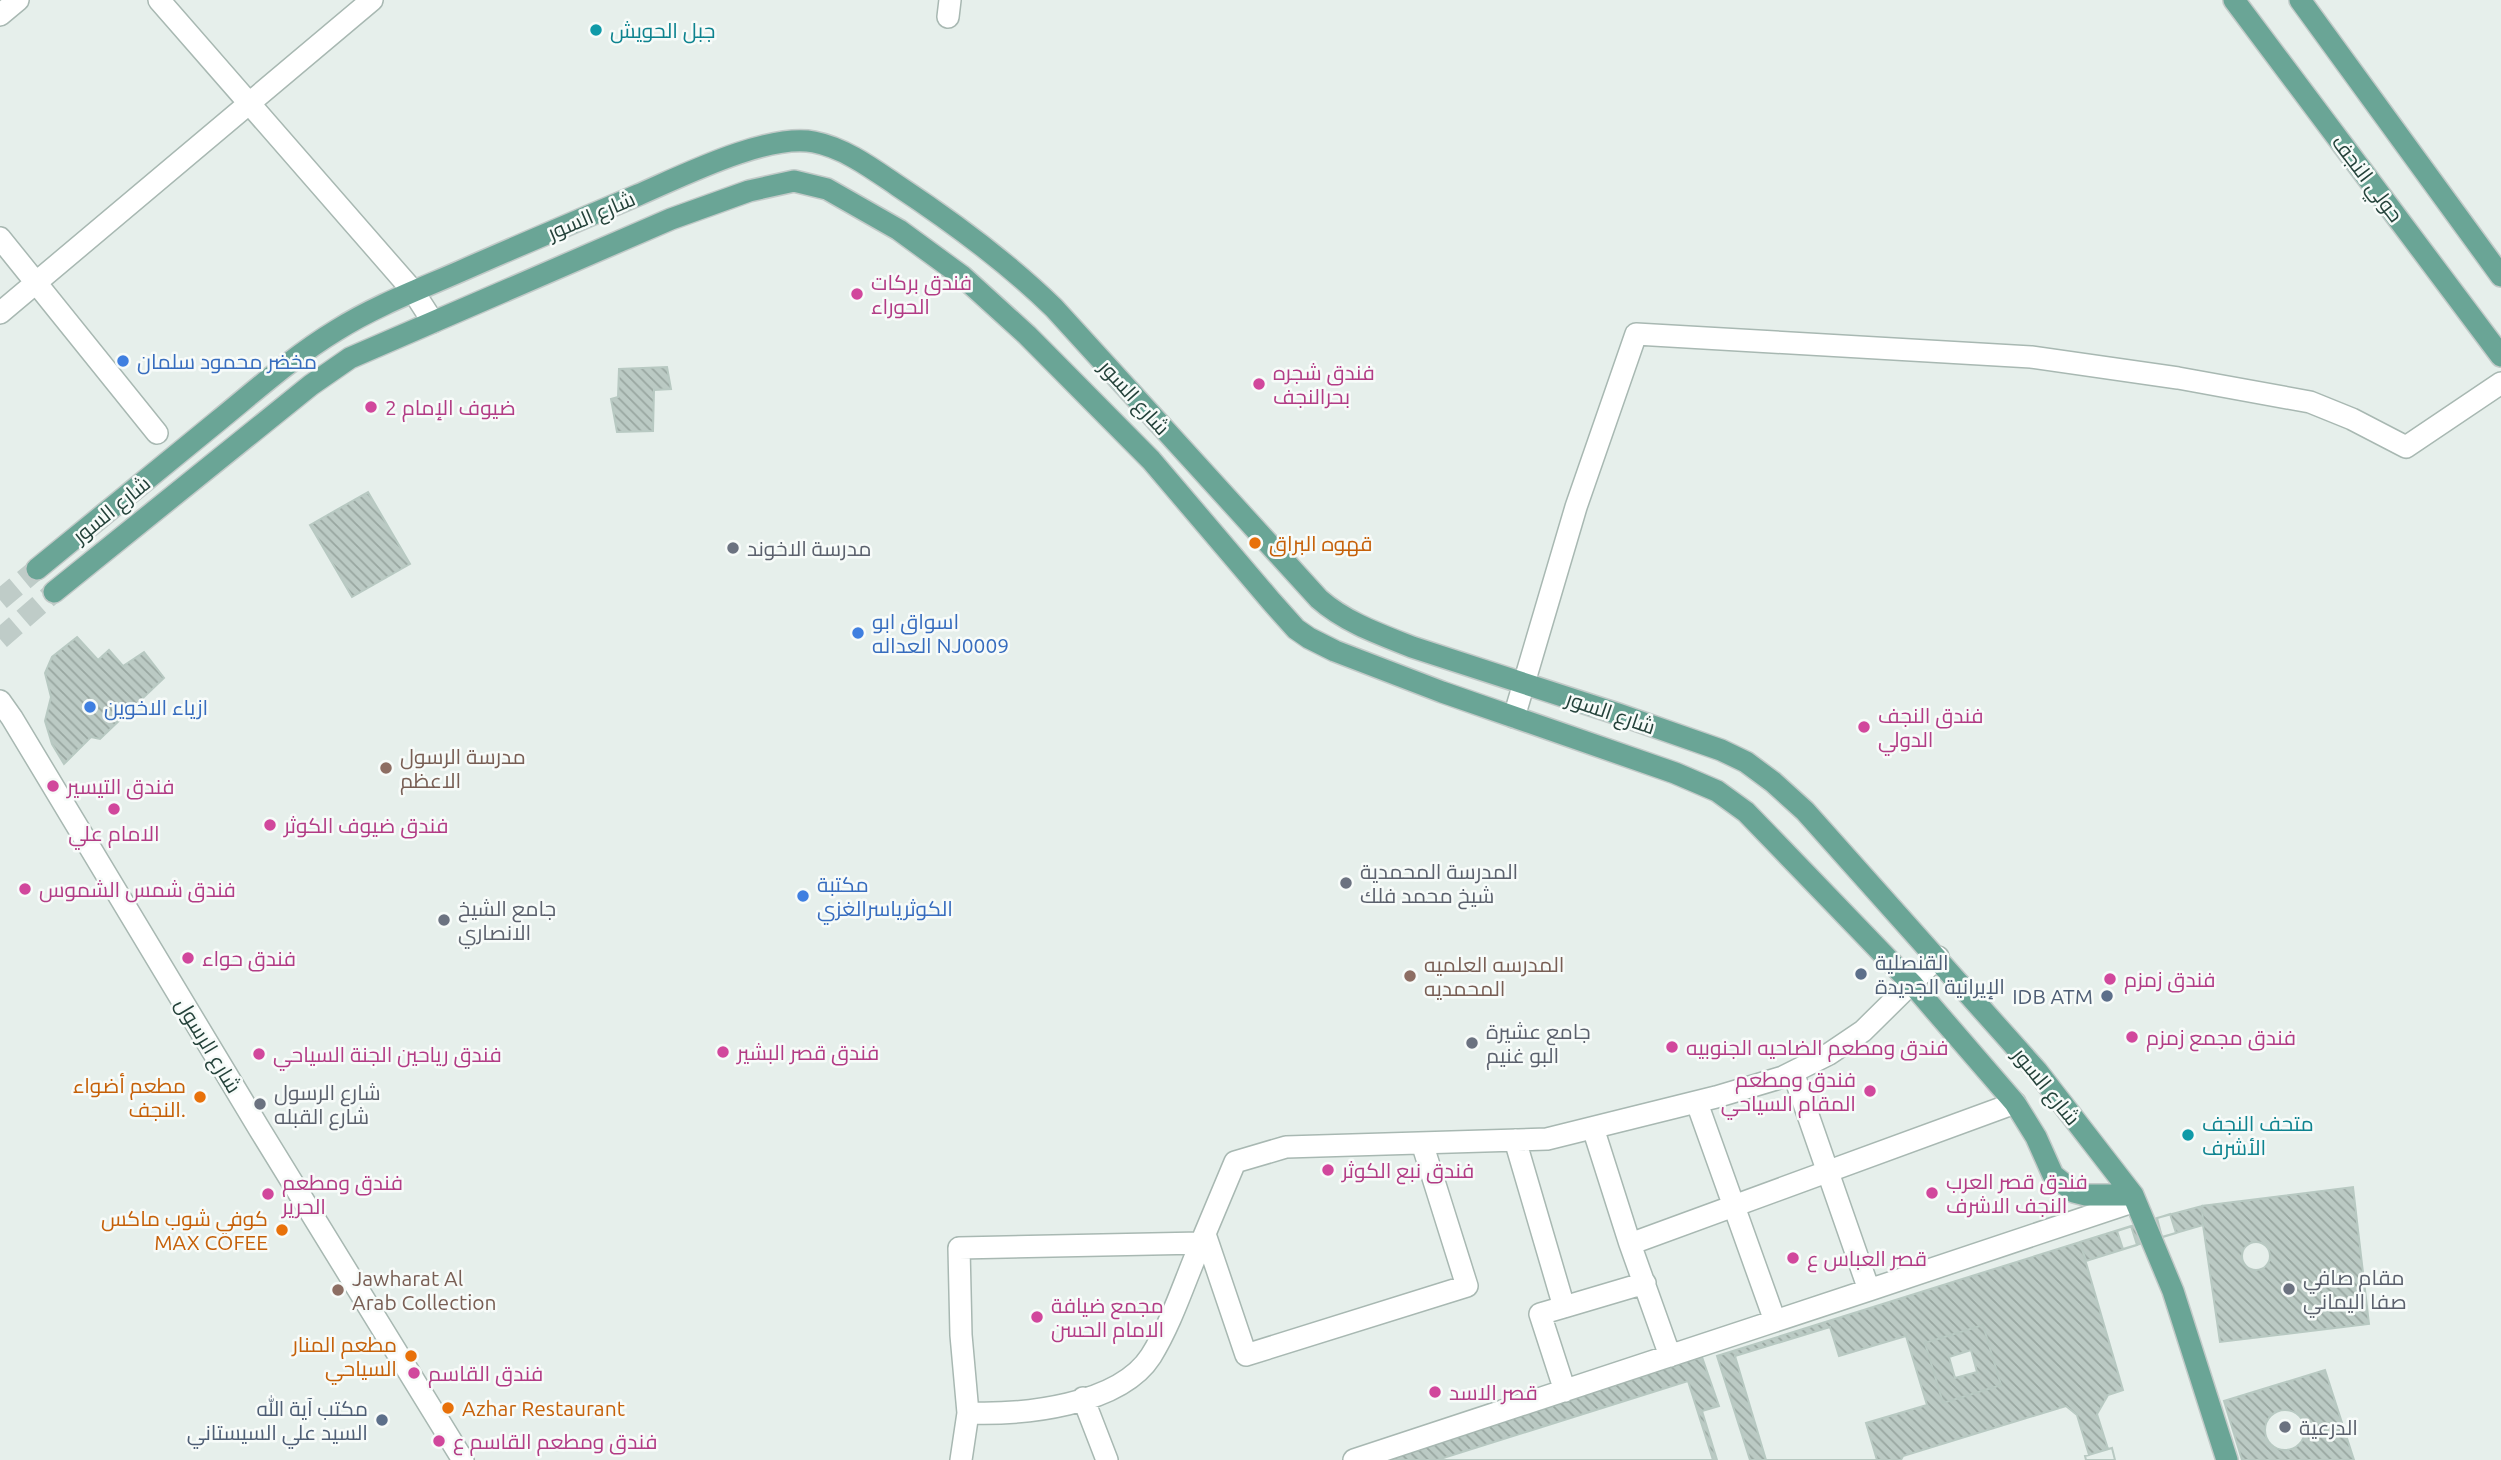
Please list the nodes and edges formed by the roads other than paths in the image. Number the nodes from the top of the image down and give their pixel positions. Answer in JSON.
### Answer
{"nodes":[{"id":1,"x":18,"y":0,"type":"edge"},
{"id":2,"x":159,"y":0,"type":"edge"},
{"id":3,"x":372,"y":0,"type":"edge"},
{"id":4,"x":2234,"y":0,"type":"edge"},
{"id":5,"x":2300,"y":0,"type":"edge"},
{"id":6,"x":0,"y":15,"type":"edge"},
{"id":7,"x":250,"y":103,"type":"junction"},
{"id":8,"x":0,"y":238,"type":"edge"},
{"id":9,"x":2501,"y":276,"type":"edge"},
{"id":10,"x":36,"y":283,"type":"junction"},
{"id":11,"x":413,"y":291,"type":"junction"},
{"id":12,"x":0,"y":313,"type":"edge"},
{"id":13,"x":433,"y":322,"type":"junction"},
{"id":14,"x":2501,"y":356,"type":"edge"},
{"id":15,"x":2501,"y":383,"type":"edge"},
{"id":16,"x":156,"y":433,"type":"dead end"},
{"id":17,"x":37,"y":569,"type":"tunnel mouth"},
{"id":18,"x":54,"y":592,"type":"tunnel mouth"},
{"id":19,"x":1524,"y":683,"type":"junction"},
{"id":20,"x":0,"y":701,"type":"edge"},
{"id":21,"x":1514,"y":717,"type":"junction"},
{"id":22,"x":1938,"y":957,"type":"junction"},
{"id":23,"x":1913,"y":985,"type":"junction"},
{"id":24,"x":1793,"y":1072,"type":"junction"},
{"id":25,"x":1697,"y":1103,"type":"junction"},
{"id":26,"x":2015,"y":1103,"type":"junction"},
{"id":27,"x":1593,"y":1128,"type":"junction"},
{"id":28,"x":1515,"y":1140,"type":"junction"},
{"id":29,"x":1422,"y":1143,"type":"junction"},
{"id":30,"x":1828,"y":1171,"type":"junction"},
{"id":31,"x":2134,"y":1198,"type":"junction"},
{"id":32,"x":1734,"y":1206,"type":"junction"},
{"id":33,"x":1203,"y":1239,"type":"junction"},
{"id":34,"x":1630,"y":1244,"type":"junction"},
{"id":35,"x":1645,"y":1283,"type":"junction"},
{"id":36,"x":1869,"y":1290,"type":"junction"},
{"id":37,"x":1564,"y":1307,"type":"junction"},
{"id":38,"x":1775,"y":1321,"type":"junction"},
{"id":39,"x":1670,"y":1356,"type":"junction"},
{"id":40,"x":1564,"y":1391,"type":"junction"},
{"id":41,"x":1083,"y":1398,"type":"junction"},
{"id":42,"x":968,"y":1413,"type":"junction"},
{"id":43,"x":463,"y":1460,"type":"edge"},
{"id":44,"x":961,"y":1460,"type":"edge"},
{"id":45,"x":1107,"y":1460,"type":"edge"},
{"id":46,"x":1353,"y":1460,"type":"edge"},
{"id":47,"x":2227,"y":1460,"type":"edge"}],
"edges":[{"from":1,"to":6,"type":"street"},
{"from":2,"to":7,"type":"street"},
{"from":3,"to":7,"type":"street"},
{"from":4,"to":14,"type":"main road","name":"حولي النجف"},
{"from":5,"to":9,"type":"main road"},
{"from":7,"to":10,"type":"street"},
{"from":7,"to":11,"type":"street"},
{"from":8,"to":10,"type":"street"},
{"from":10,"to":12,"type":"street"},
{"from":10,"to":16,"type":"street"},
{"from":11,"to":13,"type":"street"},
{"from":11,"to":17,"type":"main road","name":"شارع السور"},
{"from":11,"to":19,"type":"main road","name":"شارع السور"},
{"from":13,"to":18,"type":"main road","name":"شارع السور"},
{"from":13,"to":21,"type":"main road","name":"شارع السور"},
{"from":15,"to":19,"type":"street"},
{"from":19,"to":21,"type":"street"},
{"from":19,"to":22,"type":"main road","name":"شارع السور"},
{"from":20,"to":43,"type":"street","name":"شارع الرسول"},
{"from":21,"to":23,"type":"main road","name":"شارع السور"},
{"from":22,"to":23,"type":"street"},
{"from":22,"to":31,"type":"main road","name":"شارع السور"},
{"from":23,"to":24,"type":"street"},
{"from":23,"to":26,"type":"main road","name":"شارع السور"},
{"from":24,"to":25,"type":"street"},
{"from":24,"to":30,"type":"street"},
{"from":25,"to":27,"type":"street"},
{"from":25,"to":32,"type":"street"},
{"from":26,"to":30,"type":"street"},
{"from":26,"to":31,"type":"main road","name":"شارع السور"},
{"from":27,"to":28,"type":"street"},
{"from":27,"to":34,"type":"street"},
{"from":28,"to":29,"type":"street"},
{"from":28,"to":37,"type":"street"},
{"from":29,"to":33,"type":"street"},
{"from":29,"to":33,"type":"street"},
{"from":30,"to":32,"type":"street"},
{"from":30,"to":36,"type":"street"},
{"from":31,"to":36,"type":"street"},
{"from":31,"to":47,"type":"main road","name":"شارع السور"},
{"from":32,"to":34,"type":"street"},
{"from":32,"to":38,"type":"street"},
{"from":33,"to":41,"type":"street"},
{"from":33,"to":42,"type":"street"},
{"from":34,"to":35,"type":"street"},
{"from":35,"to":37,"type":"street"},
{"from":35,"to":39,"type":"street"},
{"from":36,"to":38,"type":"street"},
{"from":37,"to":40,"type":"street"},
{"from":38,"to":39,"type":"street"},
{"from":39,"to":40,"type":"street"},
{"from":40,"to":46,"type":"street"},
{"from":41,"to":42,"type":"street"},
{"from":41,"to":45,"type":"street"},
{"from":42,"to":44,"type":"street"}]}
